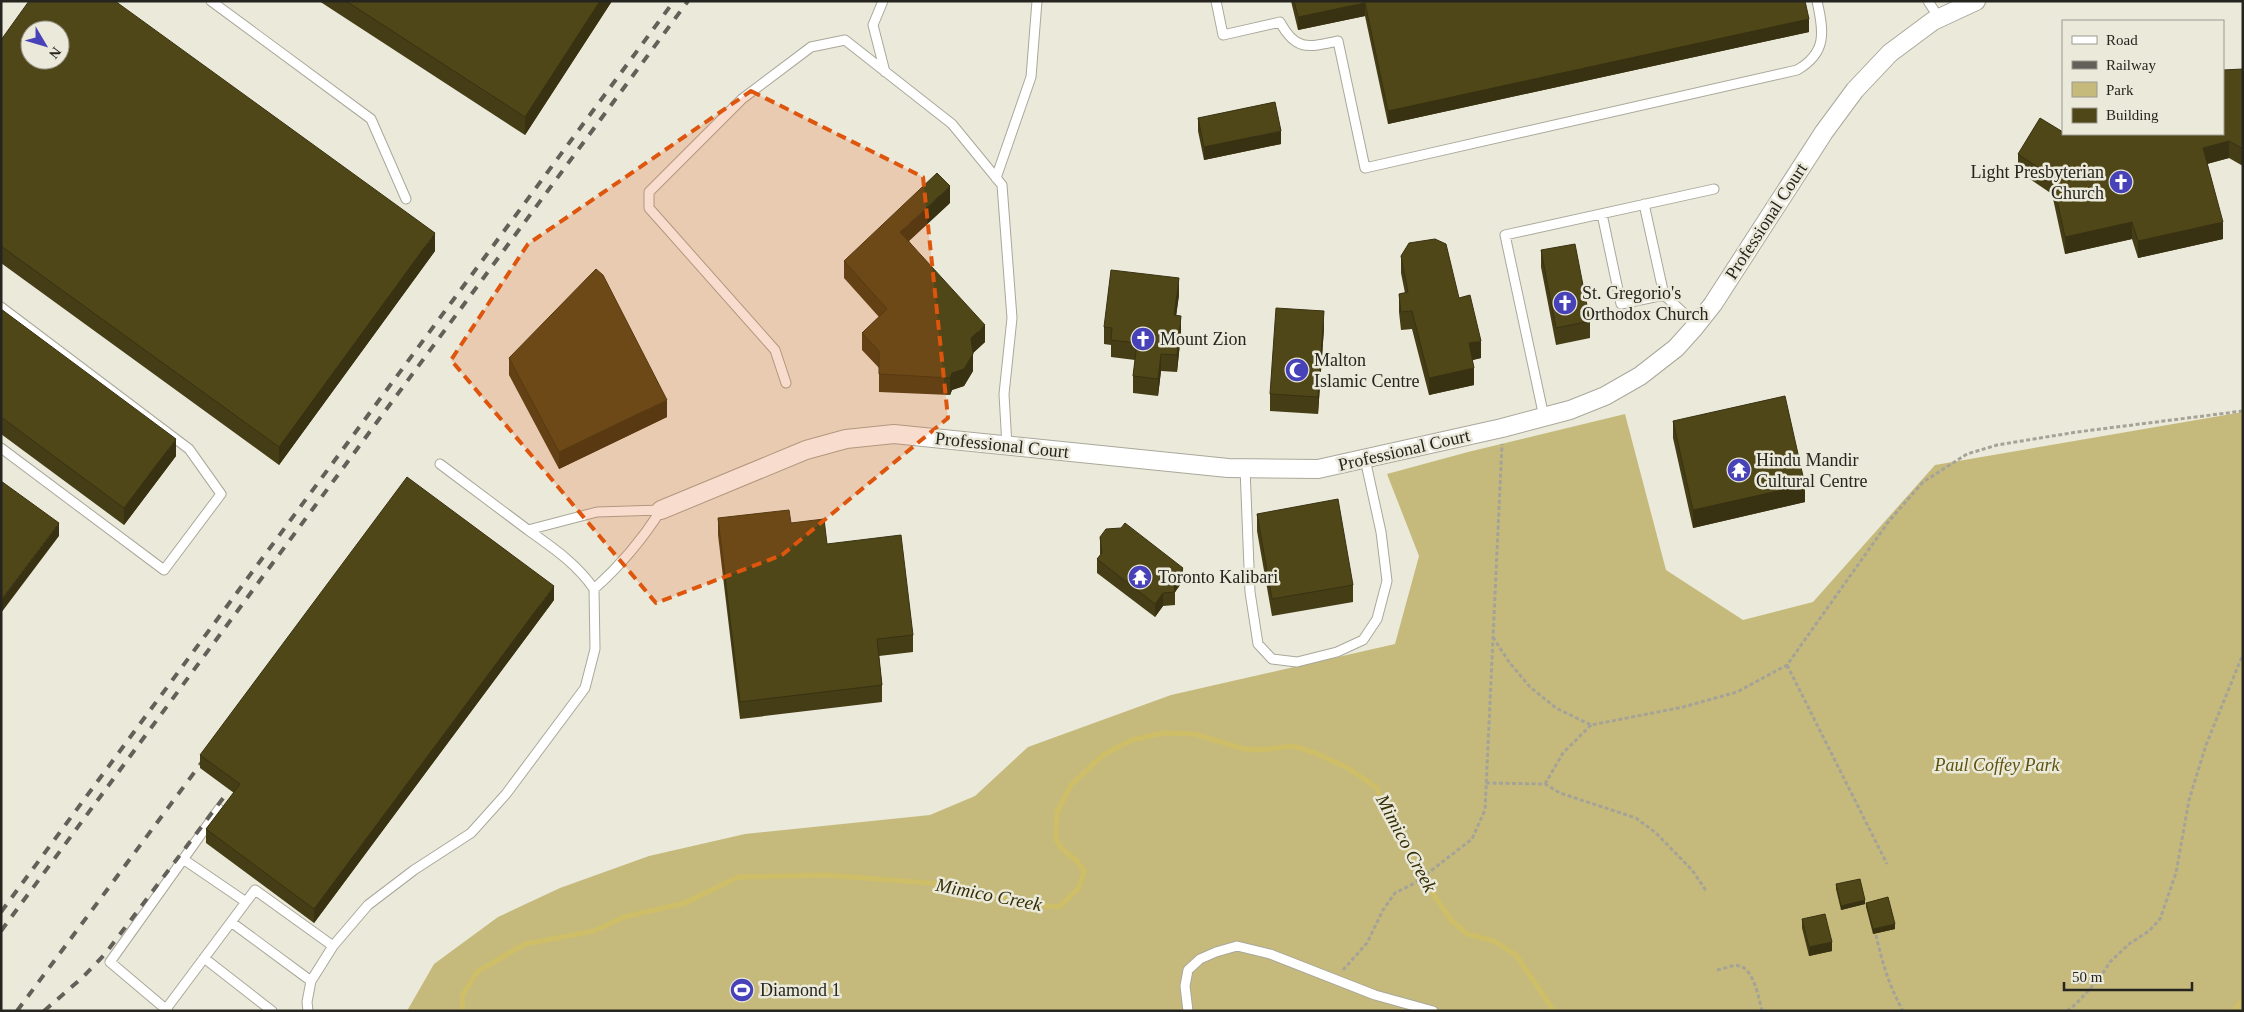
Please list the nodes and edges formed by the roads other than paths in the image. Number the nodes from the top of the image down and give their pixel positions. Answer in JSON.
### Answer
{"nodes":[{"id":1,"x":211,"y":1,"type":"edge"},
{"id":2,"x":883,"y":1,"type":"edge"},
{"id":3,"x":1036,"y":1,"type":"edge"},
{"id":4,"x":1216,"y":1,"type":"edge"},
{"id":5,"x":1817,"y":1,"type":"edge"},
{"id":6,"x":1928,"y":1,"type":"edge"},
{"id":7,"x":1976,"y":1,"type":"edge"},
{"id":8,"x":1939,"y":18,"type":"junction"},
{"id":9,"x":885,"y":72,"type":"junction"},
{"id":10,"x":996,"y":178,"type":"junction"},
{"id":11,"x":1714,"y":189,"type":"dead end"},
{"id":12,"x":406,"y":199,"type":"dead end"},
{"id":13,"x":1644,"y":204,"type":"junction"},
{"id":14,"x":1602,"y":214,"type":"junction"},
{"id":15,"x":1664,"y":295,"type":"junction"},
{"id":16,"x":1,"y":307,"type":"edge"},
{"id":17,"x":1697,"y":325,"type":"junction"},
{"id":18,"x":786,"y":383,"type":"dead end"},
{"id":19,"x":1544,"y":417,"type":"junction"},
{"id":20,"x":1007,"y":446,"type":"junction"},
{"id":21,"x":1,"y":448,"type":"edge"},
{"id":22,"x":1365,"y":459,"type":"junction"},
{"id":23,"x":440,"y":464,"type":"dead end"},
{"id":24,"x":1245,"y":468,"type":"junction"},
{"id":25,"x":661,"y":510,"type":"junction"},
{"id":26,"x":528,"y":530,"type":"junction"},
{"id":27,"x":594,"y":589,"type":"junction"},
{"id":28,"x":219,"y":809,"type":"edge"},
{"id":29,"x":183,"y":859,"type":"junction"},
{"id":30,"x":246,"y":902,"type":"junction"},
{"id":31,"x":231,"y":922,"type":"junction"},
{"id":32,"x":333,"y":946,"type":"junction"},
{"id":33,"x":204,"y":958,"type":"junction"},
{"id":34,"x":311,"y":981,"type":"junction"},
{"id":35,"x":167,"y":1010,"type":"edge"},
{"id":36,"x":272,"y":1011,"type":"edge"},
{"id":37,"x":308,"y":1011,"type":"edge"},
{"id":38,"x":1188,"y":1011,"type":"edge"},
{"id":39,"x":1433,"y":1011,"type":"edge"}],
"edges":[{"from":1,"to":12,"type":"lane"},
{"from":2,"to":9,"type":"lane"},
{"from":3,"to":10,"type":"lane"},
{"from":4,"to":5,"type":"lane"},
{"from":6,"to":8,"type":"lane"},
{"from":7,"to":8,"type":"street","name":"Professional Court"},
{"from":8,"to":17,"type":"street","name":"Professional Court"},
{"from":9,"to":10,"type":"lane"},
{"from":9,"to":18,"type":"lane"},
{"from":10,"to":20,"type":"lane"},
{"from":11,"to":13,"type":"lane"},
{"from":13,"to":14,"type":"lane"},
{"from":13,"to":15,"type":"lane"},
{"from":14,"to":15,"type":"lane"},
{"from":14,"to":19,"type":"lane"},
{"from":15,"to":17,"type":"lane"},
{"from":16,"to":21,"type":"lane"},
{"from":17,"to":19,"type":"street","name":"Professional Court"},
{"from":19,"to":22,"type":"street","name":"Professional Court"},
{"from":20,"to":24,"type":"street","name":"Professional Court"},
{"from":20,"to":25,"type":"street","name":"Professional Court"},
{"from":22,"to":24,"type":"street","name":"Professional Court"},
{"from":22,"to":24,"type":"lane"},
{"from":23,"to":26,"type":"lane"},
{"from":25,"to":26,"type":"lane"},
{"from":25,"to":27,"type":"lane"},
{"from":26,"to":27,"type":"lane"},
{"from":27,"to":32,"type":"lane"},
{"from":28,"to":29,"type":"lane"},
{"from":29,"to":30,"type":"lane"},
{"from":29,"to":35,"type":"lane"},
{"from":30,"to":31,"type":"lane"},
{"from":30,"to":32,"type":"lane"},
{"from":31,"to":33,"type":"lane"},
{"from":31,"to":34,"type":"lane"},
{"from":32,"to":34,"type":"lane"},
{"from":33,"to":35,"type":"lane"},
{"from":33,"to":36,"type":"lane"},
{"from":34,"to":37,"type":"lane"},
{"from":38,"to":39,"type":"lane"}]}
